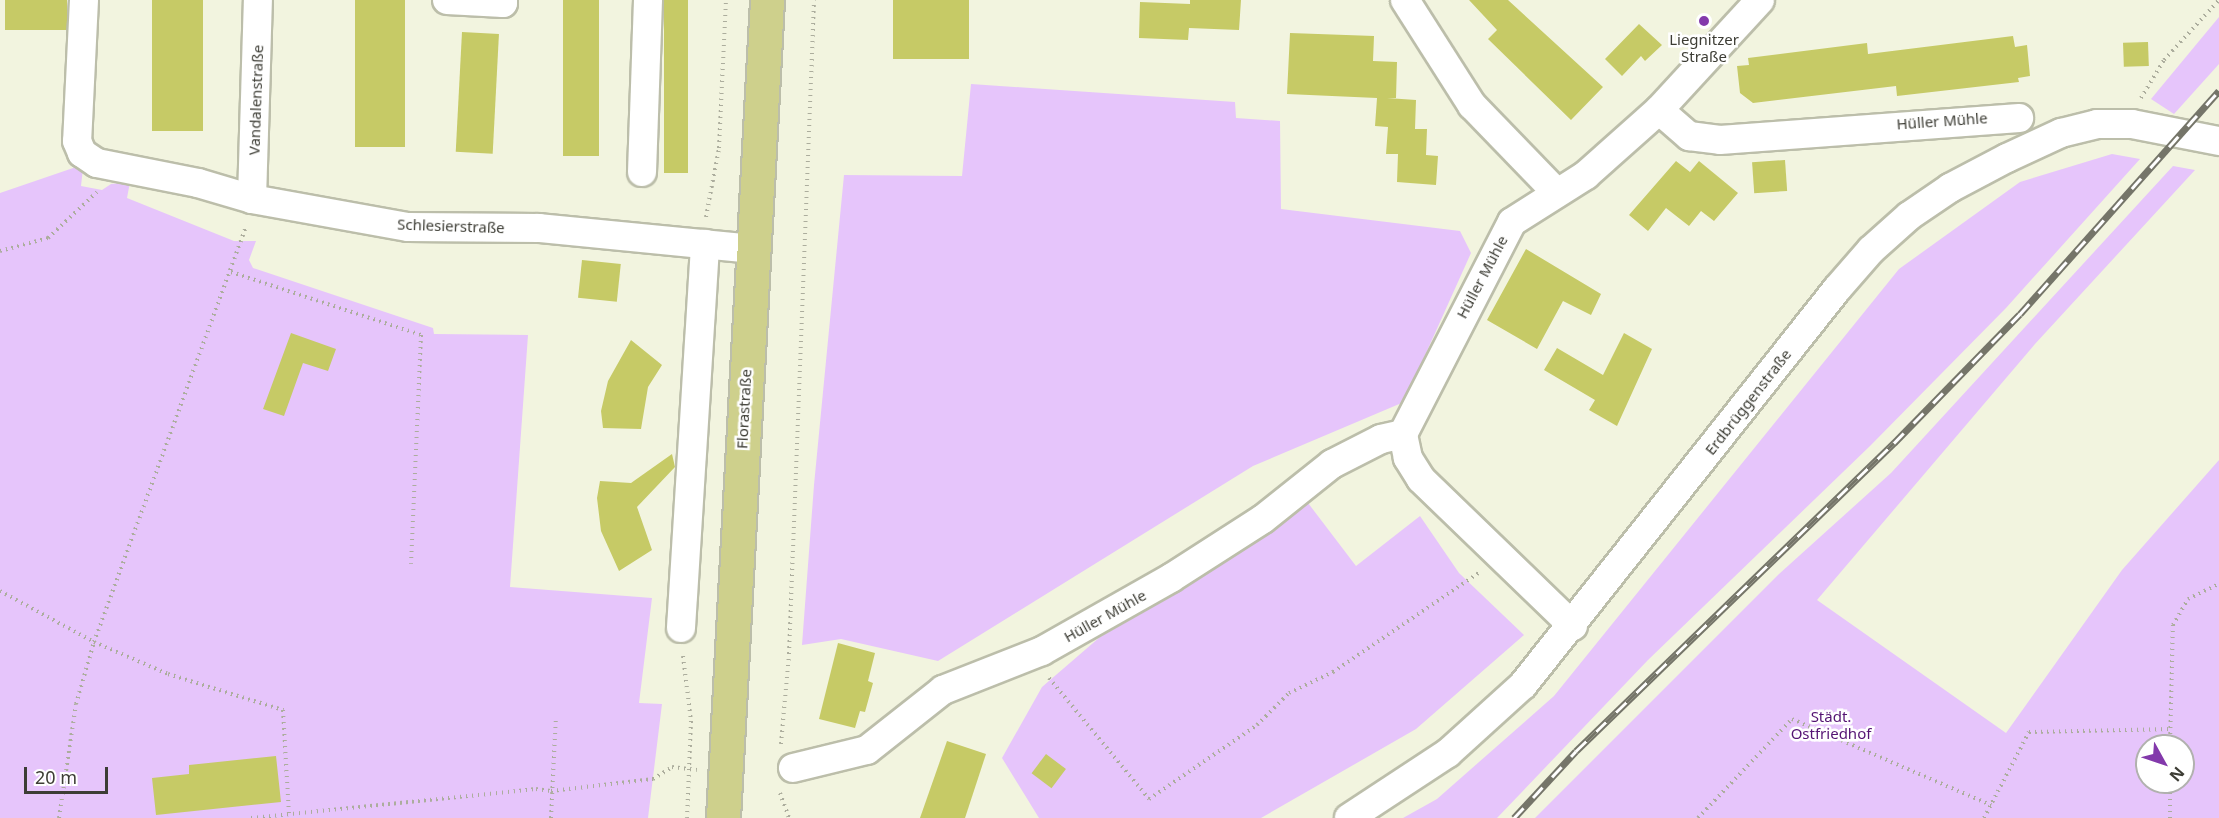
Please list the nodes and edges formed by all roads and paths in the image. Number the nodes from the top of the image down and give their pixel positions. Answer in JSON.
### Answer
{"nodes":[{"id":1,"x":84,"y":0,"type":"edge"},
{"id":2,"x":258,"y":0,"type":"edge"},
{"id":3,"x":447,"y":0,"type":"edge"},
{"id":4,"x":503,"y":0,"type":"edge"},
{"id":5,"x":648,"y":0,"type":"edge"},
{"id":6,"x":726,"y":0,"type":"edge"},
{"id":7,"x":767,"y":0,"type":"edge"},
{"id":8,"x":814,"y":0,"type":"edge"},
{"id":9,"x":1405,"y":0,"type":"edge"},
{"id":10,"x":1760,"y":0,"type":"edge"},
{"id":11,"x":2219,"y":0,"type":"edge"},
{"id":12,"x":1659,"y":110,"type":"junction"},
{"id":13,"x":2019,"y":118,"type":"dead end"},
{"id":14,"x":2133,"y":124,"type":"junction"},
{"id":15,"x":2219,"y":141,"type":"edge"},
{"id":16,"x":119,"y":167,"type":"junction"},
{"id":17,"x":642,"y":172,"type":"dead end"},
{"id":18,"x":1557,"y":193,"type":"junction"},
{"id":19,"x":252,"y":199,"type":"junction"},
{"id":20,"x":705,"y":244,"type":"junction"},
{"id":21,"x":752,"y":249,"type":"junction"},
{"id":22,"x":0,"y":251,"type":"edge"},
{"id":23,"x":231,"y":272,"type":"junction"},
{"id":24,"x":1403,"y":434,"type":"junction"},
{"id":25,"x":1500,"y":558,"type":"junction"},
{"id":26,"x":411,"y":564,"type":"dead end"},
{"id":27,"x":2219,"y":585,"type":"edge"},
{"id":28,"x":0,"y":591,"type":"edge"},
{"id":29,"x":1573,"y":626,"type":"junction"},
{"id":30,"x":681,"y":628,"type":"joint"},
{"id":31,"x":94,"y":642,"type":"junction"},
{"id":32,"x":1042,"y":651,"type":"junction"},
{"id":33,"x":556,"y":716,"type":"dead end"},
{"id":34,"x":2170,"y":729,"type":"junction"},
{"id":35,"x":2170,"y":734,"type":"edge"},
{"id":36,"x":786,"y":769,"type":"junction"},
{"id":37,"x":690,"y":770,"type":"junction"},
{"id":38,"x":726,"y":773,"type":"junction"},
{"id":39,"x":551,"y":791,"type":"junction"},
{"id":40,"x":2170,"y":794,"type":"edge"},
{"id":41,"x":1990,"y":805,"type":"junction"},
{"id":42,"x":289,"y":814,"type":"junction"},
{"id":43,"x":59,"y":818,"type":"edge"},
{"id":44,"x":251,"y":818,"type":"edge"},
{"id":45,"x":551,"y":818,"type":"edge"},
{"id":46,"x":687,"y":818,"type":"edge"},
{"id":47,"x":723,"y":818,"type":"edge"},
{"id":48,"x":789,"y":818,"type":"edge"},
{"id":49,"x":1349,"y":818,"type":"edge"},
{"id":50,"x":1698,"y":818,"type":"edge"},
{"id":51,"x":1984,"y":818,"type":"edge"},
{"id":52,"x":2170,"y":818,"type":"edge"}],
"edges":[{"from":1,"to":16,"type":"street","name":"Schlesierstraße"},
{"from":2,"to":19,"type":"street","name":"Vandalenstraße"},
{"from":3,"to":4,"type":"street"},
{"from":5,"to":17,"type":"street"},
{"from":6,"to":20,"type":"path"},
{"from":7,"to":21,"type":"main road","name":"Florastraße"},
{"from":8,"to":36,"type":"path"},
{"from":9,"to":18,"type":"street"},
{"from":10,"to":12,"type":"street","name":"Hüller Mühle"},
{"from":11,"to":14,"type":"path"},
{"from":12,"to":13,"type":"street","name":"Hüller Mühle"},
{"from":12,"to":18,"type":"street","name":"Hüller Mühle"},
{"from":14,"to":15,"type":"street","name":"Erdbrüggenstraße"},
{"from":14,"to":29,"type":"street","name":"Erdbrüggenstraße"},
{"from":16,"to":19,"type":"street","name":"Schlesierstraße"},
{"from":16,"to":22,"type":"path"},
{"from":18,"to":24,"type":"street","name":"Hüller Mühle"},
{"from":19,"to":20,"type":"street","name":"Schlesierstraße"},
{"from":19,"to":23,"type":"path"},
{"from":20,"to":21,"type":"street","name":"Schlesierstraße"},
{"from":20,"to":30,"type":"street"},
{"from":21,"to":38,"type":"main road","name":"Florastraße"},
{"from":23,"to":26,"type":"path"},
{"from":23,"to":31,"type":"path"},
{"from":24,"to":25,"type":"street"},
{"from":24,"to":32,"type":"street","name":"Hüller Mühle"},
{"from":25,"to":29,"type":"street"},
{"from":25,"to":32,"type":"path"},
{"from":27,"to":34,"type":"path"},
{"from":28,"to":31,"type":"path"},
{"from":29,"to":49,"type":"street","name":"Erdbrüggenstraße"},
{"from":30,"to":37,"type":"path"},
{"from":31,"to":42,"type":"path"},
{"from":31,"to":43,"type":"path"},
{"from":32,"to":36,"type":"street","name":"Hüller Mühle"},
{"from":33,"to":39,"type":"path"},
{"from":34,"to":35,"type":"path"},
{"from":34,"to":41,"type":"path"},
{"from":36,"to":48,"type":"path"},
{"from":37,"to":38,"type":"path"},
{"from":37,"to":39,"type":"path"},
{"from":37,"to":46,"type":"path"},
{"from":38,"to":47,"type":"main road","name":"Florastraße"},
{"from":39,"to":42,"type":"path"},
{"from":39,"to":45,"type":"path"},
{"from":40,"to":52,"type":"path"},
{"from":41,"to":50,"type":"path"},
{"from":41,"to":51,"type":"path"},
{"from":42,"to":44,"type":"path"}]}
